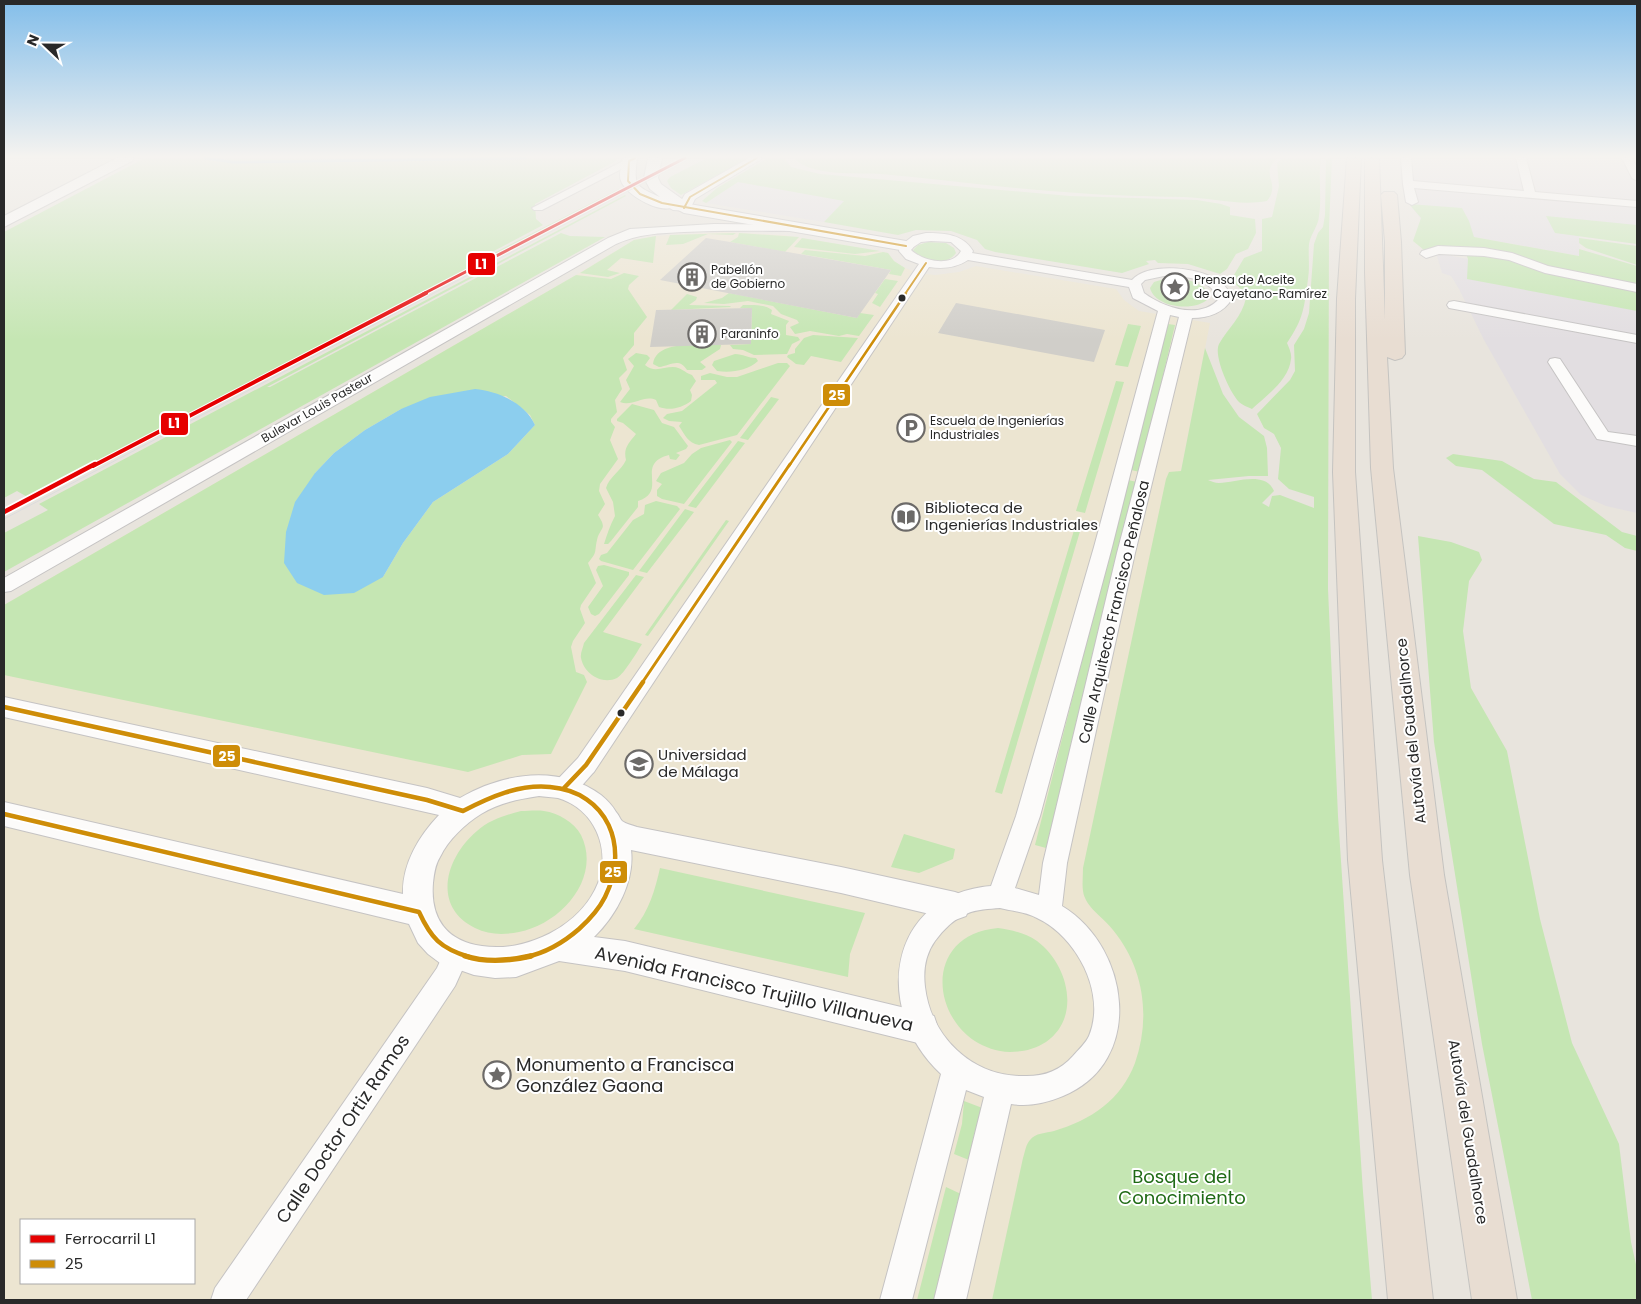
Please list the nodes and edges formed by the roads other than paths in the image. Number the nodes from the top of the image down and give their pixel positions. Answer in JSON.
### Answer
{"nodes":[{"id":1,"x":749,"y":219,"type":"edge"},
{"id":2,"x":1344,"y":219,"type":"edge"},
{"id":3,"x":1350,"y":219,"type":"edge"},
{"id":4,"x":1373,"y":219,"type":"edge"},
{"id":5,"x":1391,"y":219,"type":"edge"},
{"id":6,"x":803,"y":228,"type":"junction"},
{"id":7,"x":906,"y":246,"type":"junction"},
{"id":8,"x":1426,"y":254,"type":"dead end"},
{"id":9,"x":966,"y":256,"type":"junction"},
{"id":10,"x":926,"y":263,"type":"junction"},
{"id":11,"x":1135,"y":284,"type":"junction"},
{"id":12,"x":1637,"y":288,"type":"edge"},
{"id":13,"x":1346,"y":289,"type":"junction"},
{"id":14,"x":1454,"y":305,"type":"dead end"},
{"id":15,"x":1165,"y":310,"type":"junction"},
{"id":16,"x":1186,"y":314,"type":"junction"},
{"id":17,"x":1637,"y":339,"type":"edge"},
{"id":18,"x":1555,"y":362,"type":"dead end"},
{"id":19,"x":1637,"y":441,"type":"edge"},
{"id":20,"x":1395,"y":578,"type":"junction"},
{"id":21,"x":4,"y":586,"type":"edge"},
{"id":22,"x":4,"y":707,"type":"edge"},
{"id":23,"x":564,"y":788,"type":"junction"},
{"id":24,"x":463,"y":811,"type":"junction"},
{"id":25,"x":4,"y":814,"type":"edge"},
{"id":26,"x":613,"y":830,"type":"junction"},
{"id":27,"x":1000,"y":897,"type":"junction"},
{"id":28,"x":955,"y":906,"type":"junction"},
{"id":29,"x":1049,"y":911,"type":"junction"},
{"id":30,"x":418,"y":912,"type":"junction"},
{"id":31,"x":557,"y":946,"type":"junction"},
{"id":32,"x":456,"y":956,"type":"junction"},
{"id":33,"x":922,"y":1028,"type":"junction"},
{"id":34,"x":957,"y":1069,"type":"junction"},
{"id":35,"x":1000,"y":1089,"type":"junction"},
{"id":36,"x":227,"y":1300,"type":"edge"},
{"id":37,"x":896,"y":1300,"type":"edge"},
{"id":38,"x":950,"y":1300,"type":"edge"},
{"id":39,"x":1411,"y":1300,"type":"edge"},
{"id":40,"x":1495,"y":1300,"type":"edge"}],
"edges":[{"from":1,"to":6,"type":"main road"},
{"from":2,"to":13,"type":"highway"},
{"from":3,"to":13,"type":"highway"},
{"from":4,"to":20,"type":"highway","name":"Autovía del Guadalhorce"},
{"from":5,"to":20,"type":"highway"},
{"from":6,"to":7,"type":"main road"},
{"from":6,"to":21,"type":"street","name":"Bulevar Louis Pasteur"},
{"from":7,"to":9,"type":"street"},
{"from":7,"to":10,"type":"street"},
{"from":8,"to":12,"type":"street"},
{"from":9,"to":10,"type":"street"},
{"from":9,"to":11,"type":"street"},
{"from":10,"to":23,"type":"street"},
{"from":11,"to":15,"type":"street"},
{"from":11,"to":16,"type":"street"},
{"from":13,"to":39,"type":"highway"},
{"from":14,"to":17,"type":"street"},
{"from":15,"to":16,"type":"street"},
{"from":15,"to":27,"type":"street","name":"Calle Arquitecto Francisco Peñalosa"},
{"from":16,"to":29,"type":"street","name":"Calle Arquitecto Francisco Peñalosa"},
{"from":18,"to":19,"type":"street"},
{"from":20,"to":40,"type":"highway","name":"Autovía del Guadalhorce"},
{"from":22,"to":24,"type":"street"},
{"from":23,"to":24,"type":"street"},
{"from":23,"to":26,"type":"street"},
{"from":24,"to":30,"type":"street"},
{"from":25,"to":30,"type":"street"},
{"from":26,"to":28,"type":"street"},
{"from":26,"to":31,"type":"street"},
{"from":27,"to":28,"type":"street"},
{"from":27,"to":29,"type":"street"},
{"from":28,"to":33,"type":"street"},
{"from":29,"to":35,"type":"street"},
{"from":30,"to":32,"type":"street"},
{"from":31,"to":32,"type":"street"},
{"from":31,"to":33,"type":"street","name":"Avenida Francisco Trujillo Villanueva"},
{"from":32,"to":36,"type":"street","name":"Calle Doctor Ortiz Ramos"},
{"from":33,"to":34,"type":"street"},
{"from":34,"to":35,"type":"street"},
{"from":34,"to":37,"type":"street"},
{"from":35,"to":38,"type":"street"}]}
